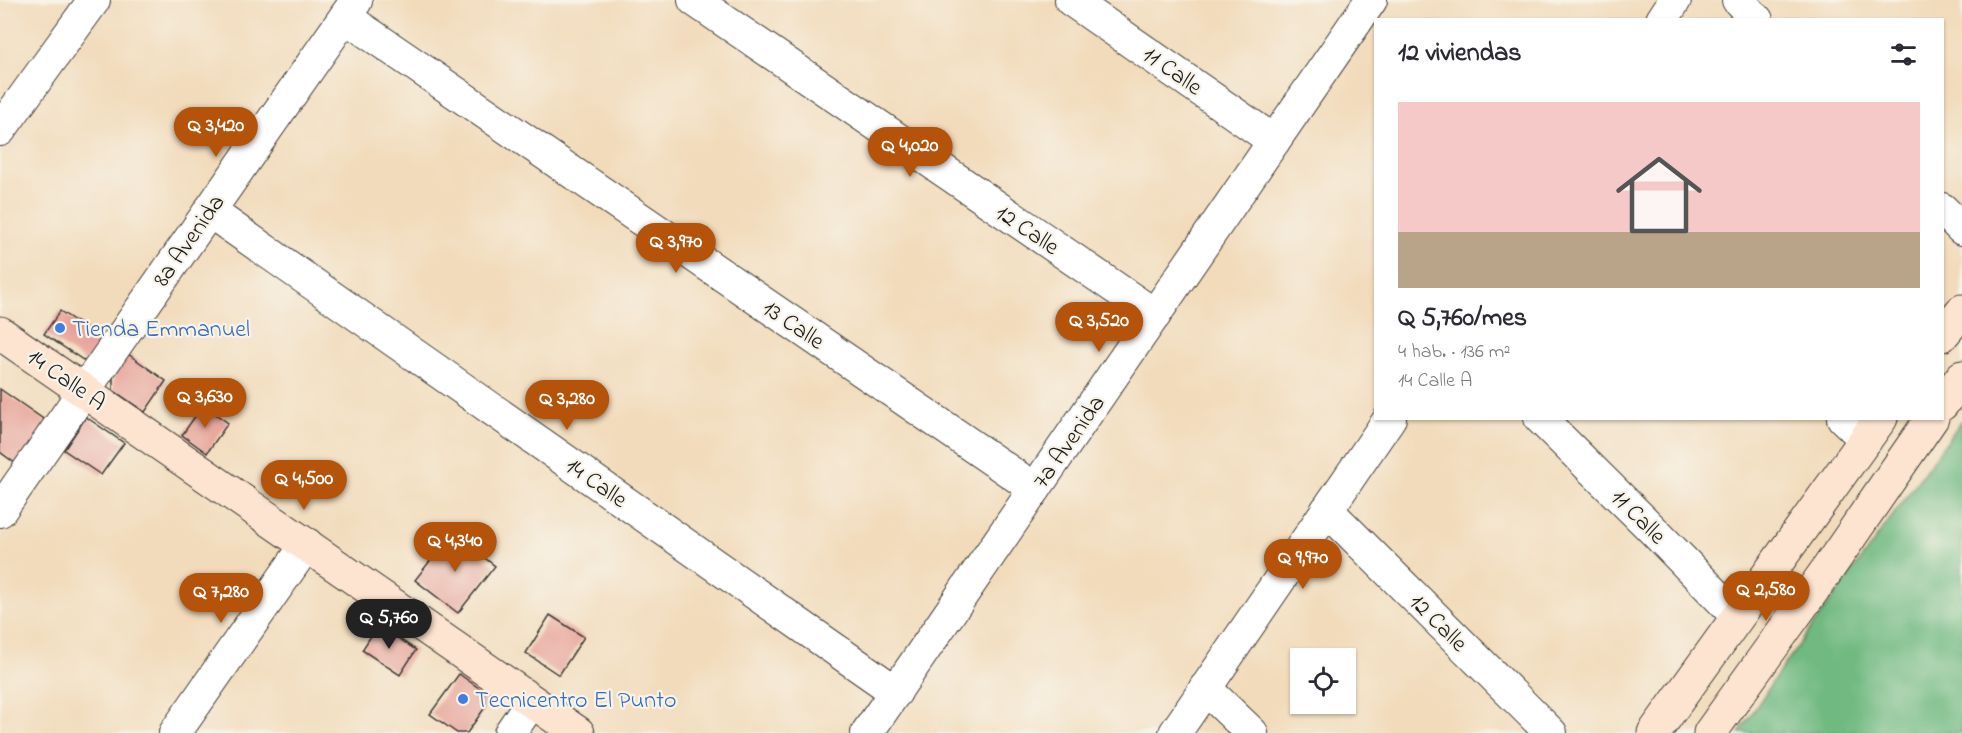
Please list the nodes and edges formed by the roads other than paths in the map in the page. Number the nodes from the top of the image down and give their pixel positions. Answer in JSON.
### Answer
{"nodes":[{"id":1,"x":94,"y":0,"type":"edge"},
{"id":2,"x":694,"y":0,"type":"edge"},
{"id":3,"x":1071,"y":0,"type":"edge"},
{"id":4,"x":1371,"y":0,"type":"edge"},
{"id":5,"x":1675,"y":0,"type":"edge"},
{"id":6,"x":1738,"y":0,"type":"edge"},
{"id":7,"x":351,"y":9,"type":"edge"},
{"id":8,"x":1663,"y":18,"type":"edge"},
{"id":9,"x":1755,"y":18,"type":"edge"},
{"id":10,"x":10,"y":96,"type":"edge"},
{"id":11,"x":0,"y":130,"type":"edge"},
{"id":12,"x":1274,"y":141,"type":"junction"},
{"id":13,"x":209,"y":211,"type":"junction"},
{"id":14,"x":1944,"y":211,"type":"edge"},
{"id":15,"x":1962,"y":229,"type":"edge"},
{"id":16,"x":1962,"y":311,"type":"edge"},
{"id":17,"x":1155,"y":315,"type":"junction"},
{"id":18,"x":0,"y":333,"type":"edge"},
{"id":19,"x":1944,"y":333,"type":"edge"},
{"id":20,"x":1962,"y":377,"type":"edge"},
{"id":21,"x":83,"y":390,"type":"junction"},
{"id":22,"x":1944,"y":401,"type":"edge"},
{"id":23,"x":1389,"y":420,"type":"edge"},
{"id":24,"x":1542,"y":420,"type":"edge"},
{"id":25,"x":1931,"y":420,"type":"edge"},
{"id":26,"x":1863,"y":426,"type":"edge"},
{"id":27,"x":1035,"y":489,"type":"junction"},
{"id":28,"x":1327,"y":510,"type":"junction"},
{"id":29,"x":0,"y":511,"type":"edge"},
{"id":30,"x":307,"y":544,"type":"junction"},
{"id":31,"x":1736,"y":619,"type":"junction"},
{"id":32,"x":1784,"y":629,"type":"junction"},
{"id":33,"x":1757,"y":666,"type":"junction"},
{"id":34,"x":1205,"y":688,"type":"junction"},
{"id":35,"x":896,"y":692,"type":"junction"},
{"id":36,"x":532,"y":702,"type":"junction"},
{"id":37,"x":175,"y":733,"type":"edge"},
{"id":38,"x":510,"y":733,"type":"edge"},
{"id":39,"x":579,"y":733,"type":"edge"},
{"id":40,"x":867,"y":733,"type":"edge"},
{"id":41,"x":1175,"y":733,"type":"edge"},
{"id":42,"x":1252,"y":733,"type":"edge"},
{"id":43,"x":1551,"y":733,"type":"edge"},
{"id":44,"x":1654,"y":733,"type":"edge"},
{"id":45,"x":1710,"y":733,"type":"edge"}],
"edges":[{"from":1,"to":10,"type":"street"},
{"from":2,"to":17,"type":"street","name":"12 Calle"},
{"from":3,"to":12,"type":"street","name":"11 Calle"},
{"from":4,"to":12,"type":"street","name":"7a Avenida"},
{"from":5,"to":8,"type":"street"},
{"from":6,"to":9,"type":"street"},
{"from":7,"to":13,"type":"street","name":"8a Avenida"},
{"from":7,"to":27,"type":"street","name":"13 Calle"},
{"from":10,"to":11,"type":"street"},
{"from":12,"to":17,"type":"street","name":"7a Avenida"},
{"from":13,"to":21,"type":"street","name":"8a Avenida"},
{"from":13,"to":35,"type":"street","name":"14 Calle"},
{"from":14,"to":15,"type":"street"},
{"from":16,"to":19,"type":"street"},
{"from":17,"to":27,"type":"street","name":"7a Avenida"},
{"from":18,"to":21,"type":"street","name":"14 Calle A"},
{"from":20,"to":22,"type":"street"},
{"from":21,"to":29,"type":"street","name":"8a Avenida"},
{"from":21,"to":30,"type":"street","name":"14 Calle A"},
{"from":23,"to":28,"type":"street"},
{"from":24,"to":31,"type":"street","name":"11 Calle"},
{"from":25,"to":32,"type":"street"},
{"from":26,"to":31,"type":"street"},
{"from":27,"to":35,"type":"street","name":"7a Avenida"},
{"from":28,"to":34,"type":"street"},
{"from":28,"to":43,"type":"street","name":"12 Calle"},
{"from":30,"to":36,"type":"street","name":"14 Calle A"},
{"from":30,"to":37,"type":"street"},
{"from":31,"to":32,"type":"street"},
{"from":31,"to":33,"type":"street"},
{"from":31,"to":44,"type":"street"},
{"from":32,"to":33,"type":"street"},
{"from":33,"to":45,"type":"street"},
{"from":34,"to":41,"type":"street"},
{"from":34,"to":42,"type":"street"},
{"from":35,"to":40,"type":"street","name":"7a Avenida"},
{"from":36,"to":38,"type":"street"},
{"from":36,"to":39,"type":"street","name":"14 Calle A"}]}
